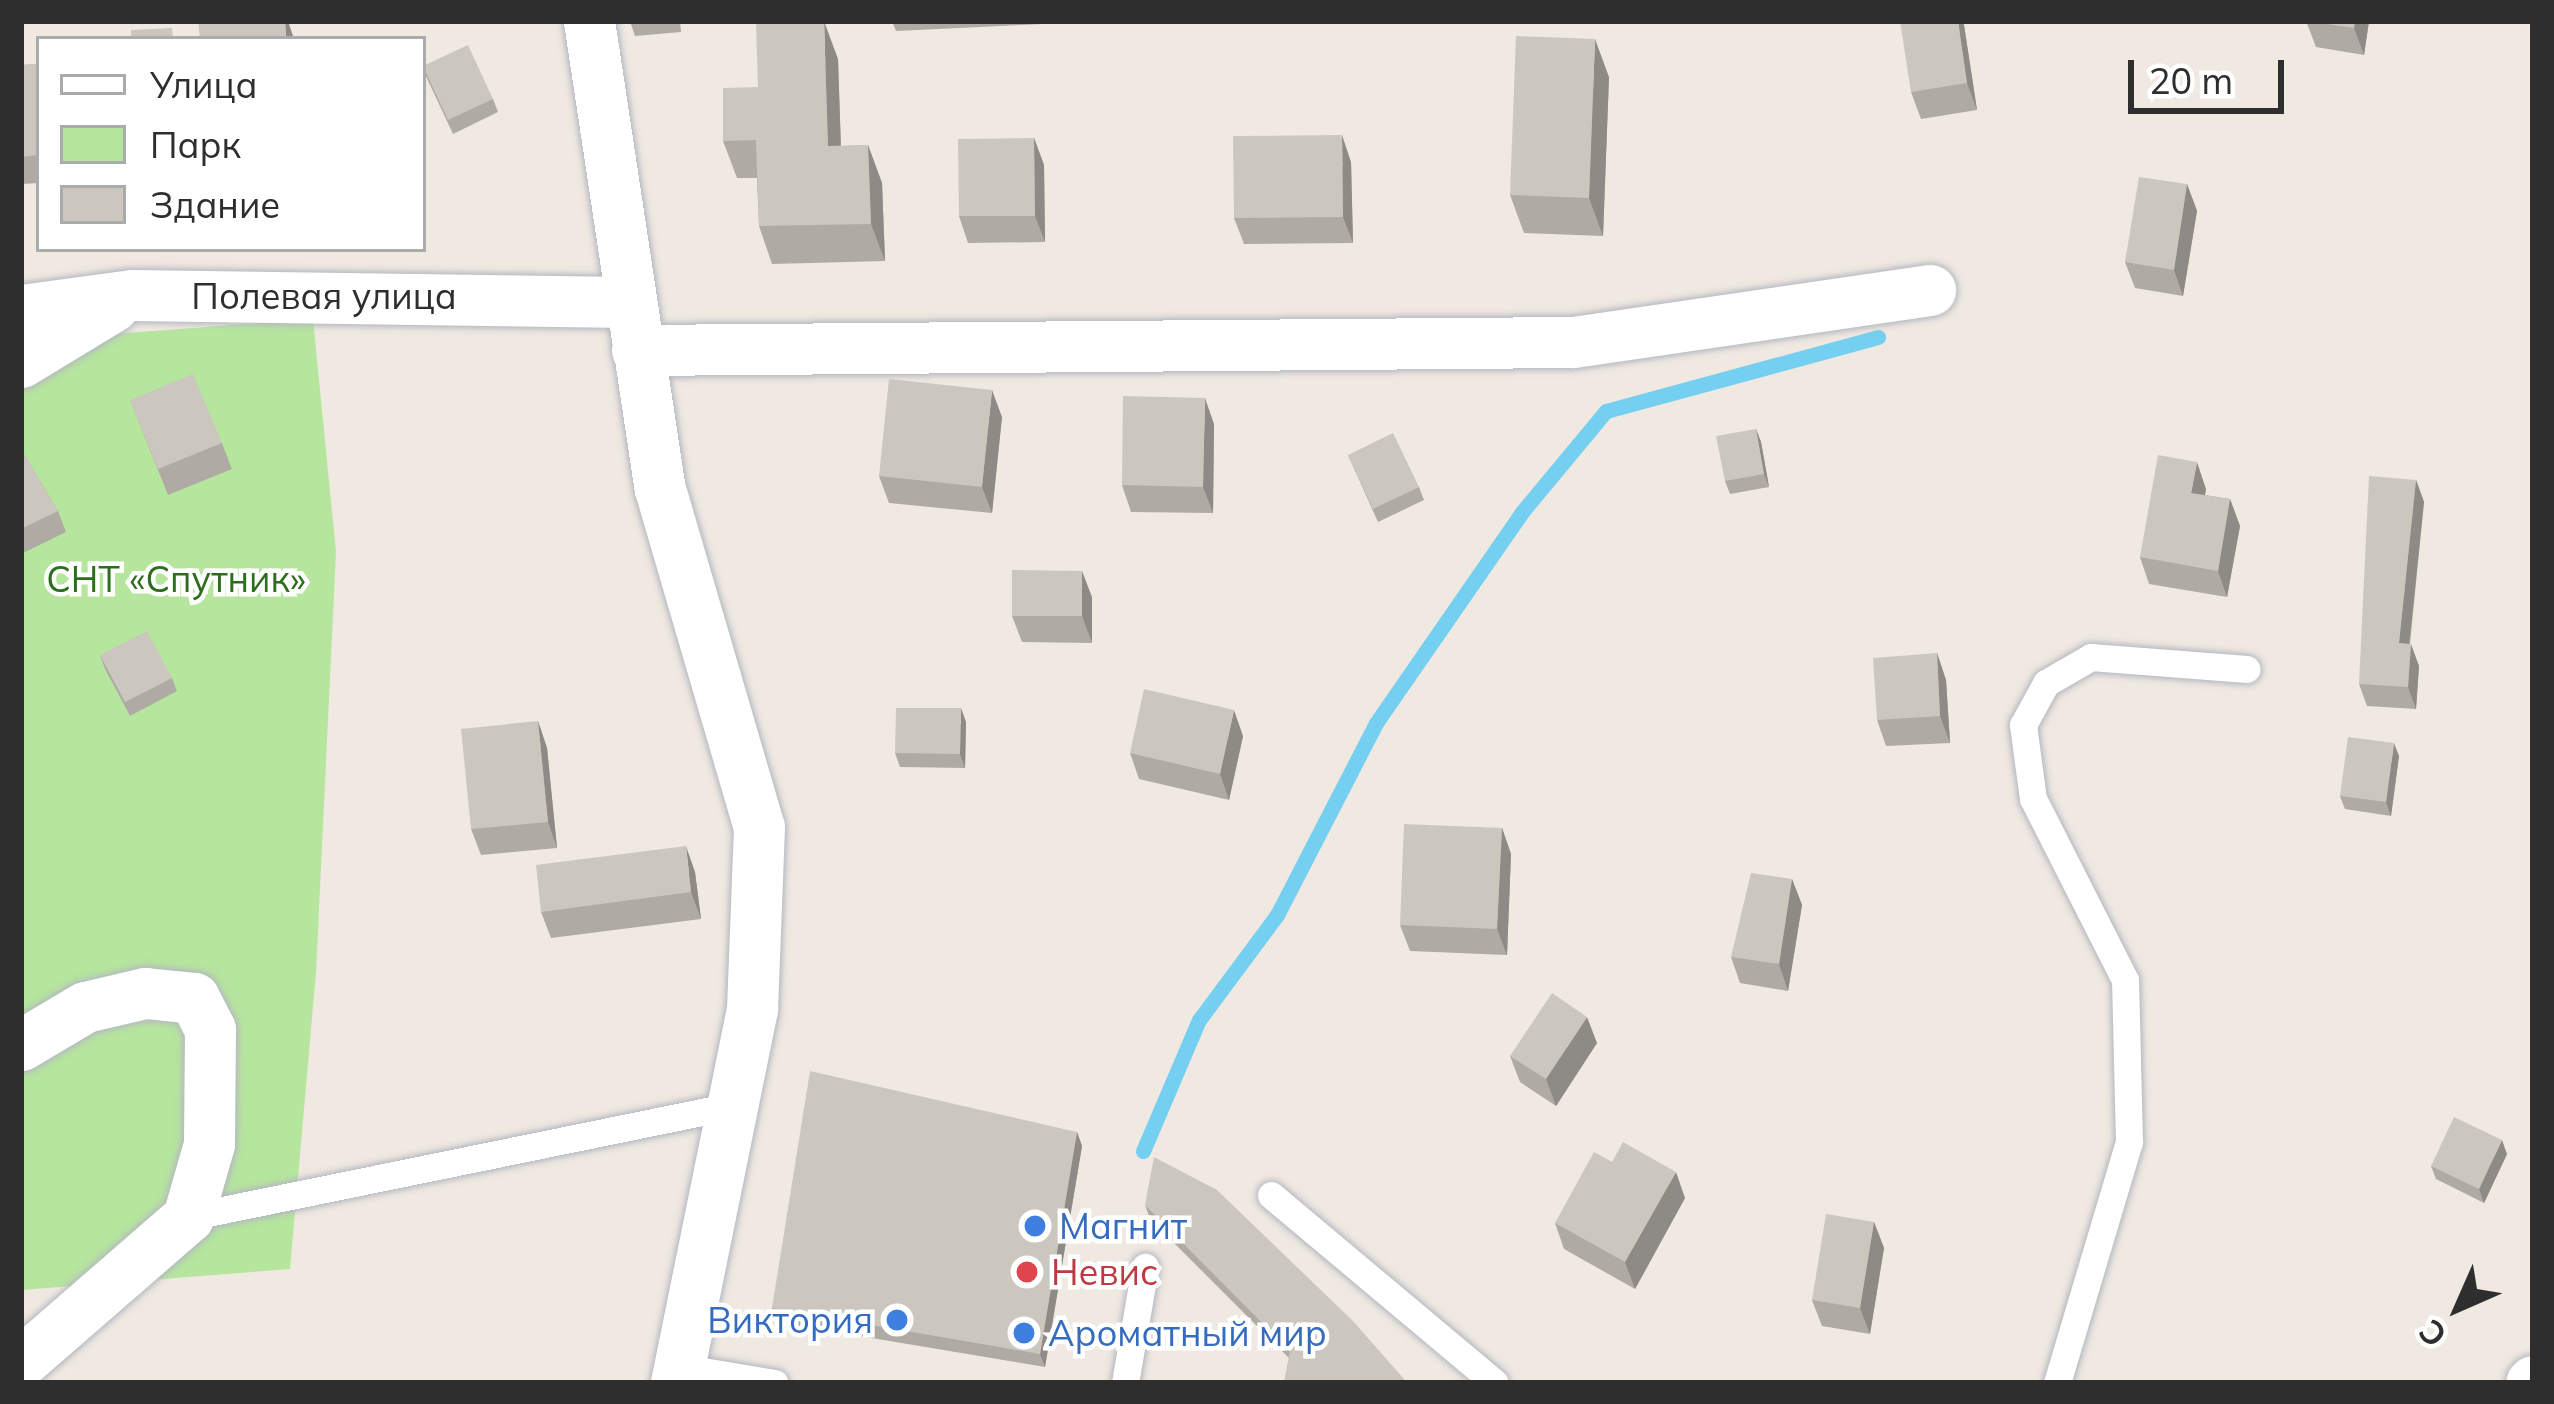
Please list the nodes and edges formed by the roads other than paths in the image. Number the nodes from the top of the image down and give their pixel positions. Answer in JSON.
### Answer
{"nodes":[{"id":1,"x":590,"y":21,"type":"edge"},
{"id":2,"x":1930,"y":290,"type":"dead end"},
{"id":3,"x":132,"y":295,"type":"junction"},
{"id":4,"x":21,"y":310,"type":"edge"},
{"id":5,"x":632,"y":326,"type":"junction"},
{"id":6,"x":21,"y":362,"type":"edge"},
{"id":7,"x":2247,"y":669,"type":"dead end"},
{"id":8,"x":21,"y":1046,"type":"edge"},
{"id":9,"x":731,"y":1106,"type":"junction"},
{"id":10,"x":1271,"y":1196,"type":"dead end"},
{"id":11,"x":188,"y":1217,"type":"junction"},
{"id":12,"x":1145,"y":1267,"type":"dead end"},
{"id":13,"x":21,"y":1361,"type":"edge"},
{"id":14,"x":678,"y":1375,"type":"edge"},
{"id":15,"x":775,"y":1383,"type":"edge"},
{"id":16,"x":1125,"y":1383,"type":"edge"},
{"id":17,"x":1495,"y":1383,"type":"edge"},
{"id":18,"x":2057,"y":1383,"type":"edge"}],
"edges":[{"from":1,"to":5,"type":"street"},
{"from":2,"to":5,"type":"street","name":"Полевая улица"},
{"from":3,"to":4,"type":"street","name":"Полевая улица"},
{"from":3,"to":5,"type":"street","name":"Полевая улица"},
{"from":3,"to":6,"type":"street"},
{"from":5,"to":9,"type":"street"},
{"from":7,"to":18,"type":"lane"},
{"from":8,"to":11,"type":"street"},
{"from":9,"to":11,"type":"lane"},
{"from":9,"to":14,"type":"street"},
{"from":10,"to":17,"type":"lane"},
{"from":11,"to":13,"type":"street"},
{"from":12,"to":16,"type":"lane"},
{"from":14,"to":15,"type":"lane"}]}
